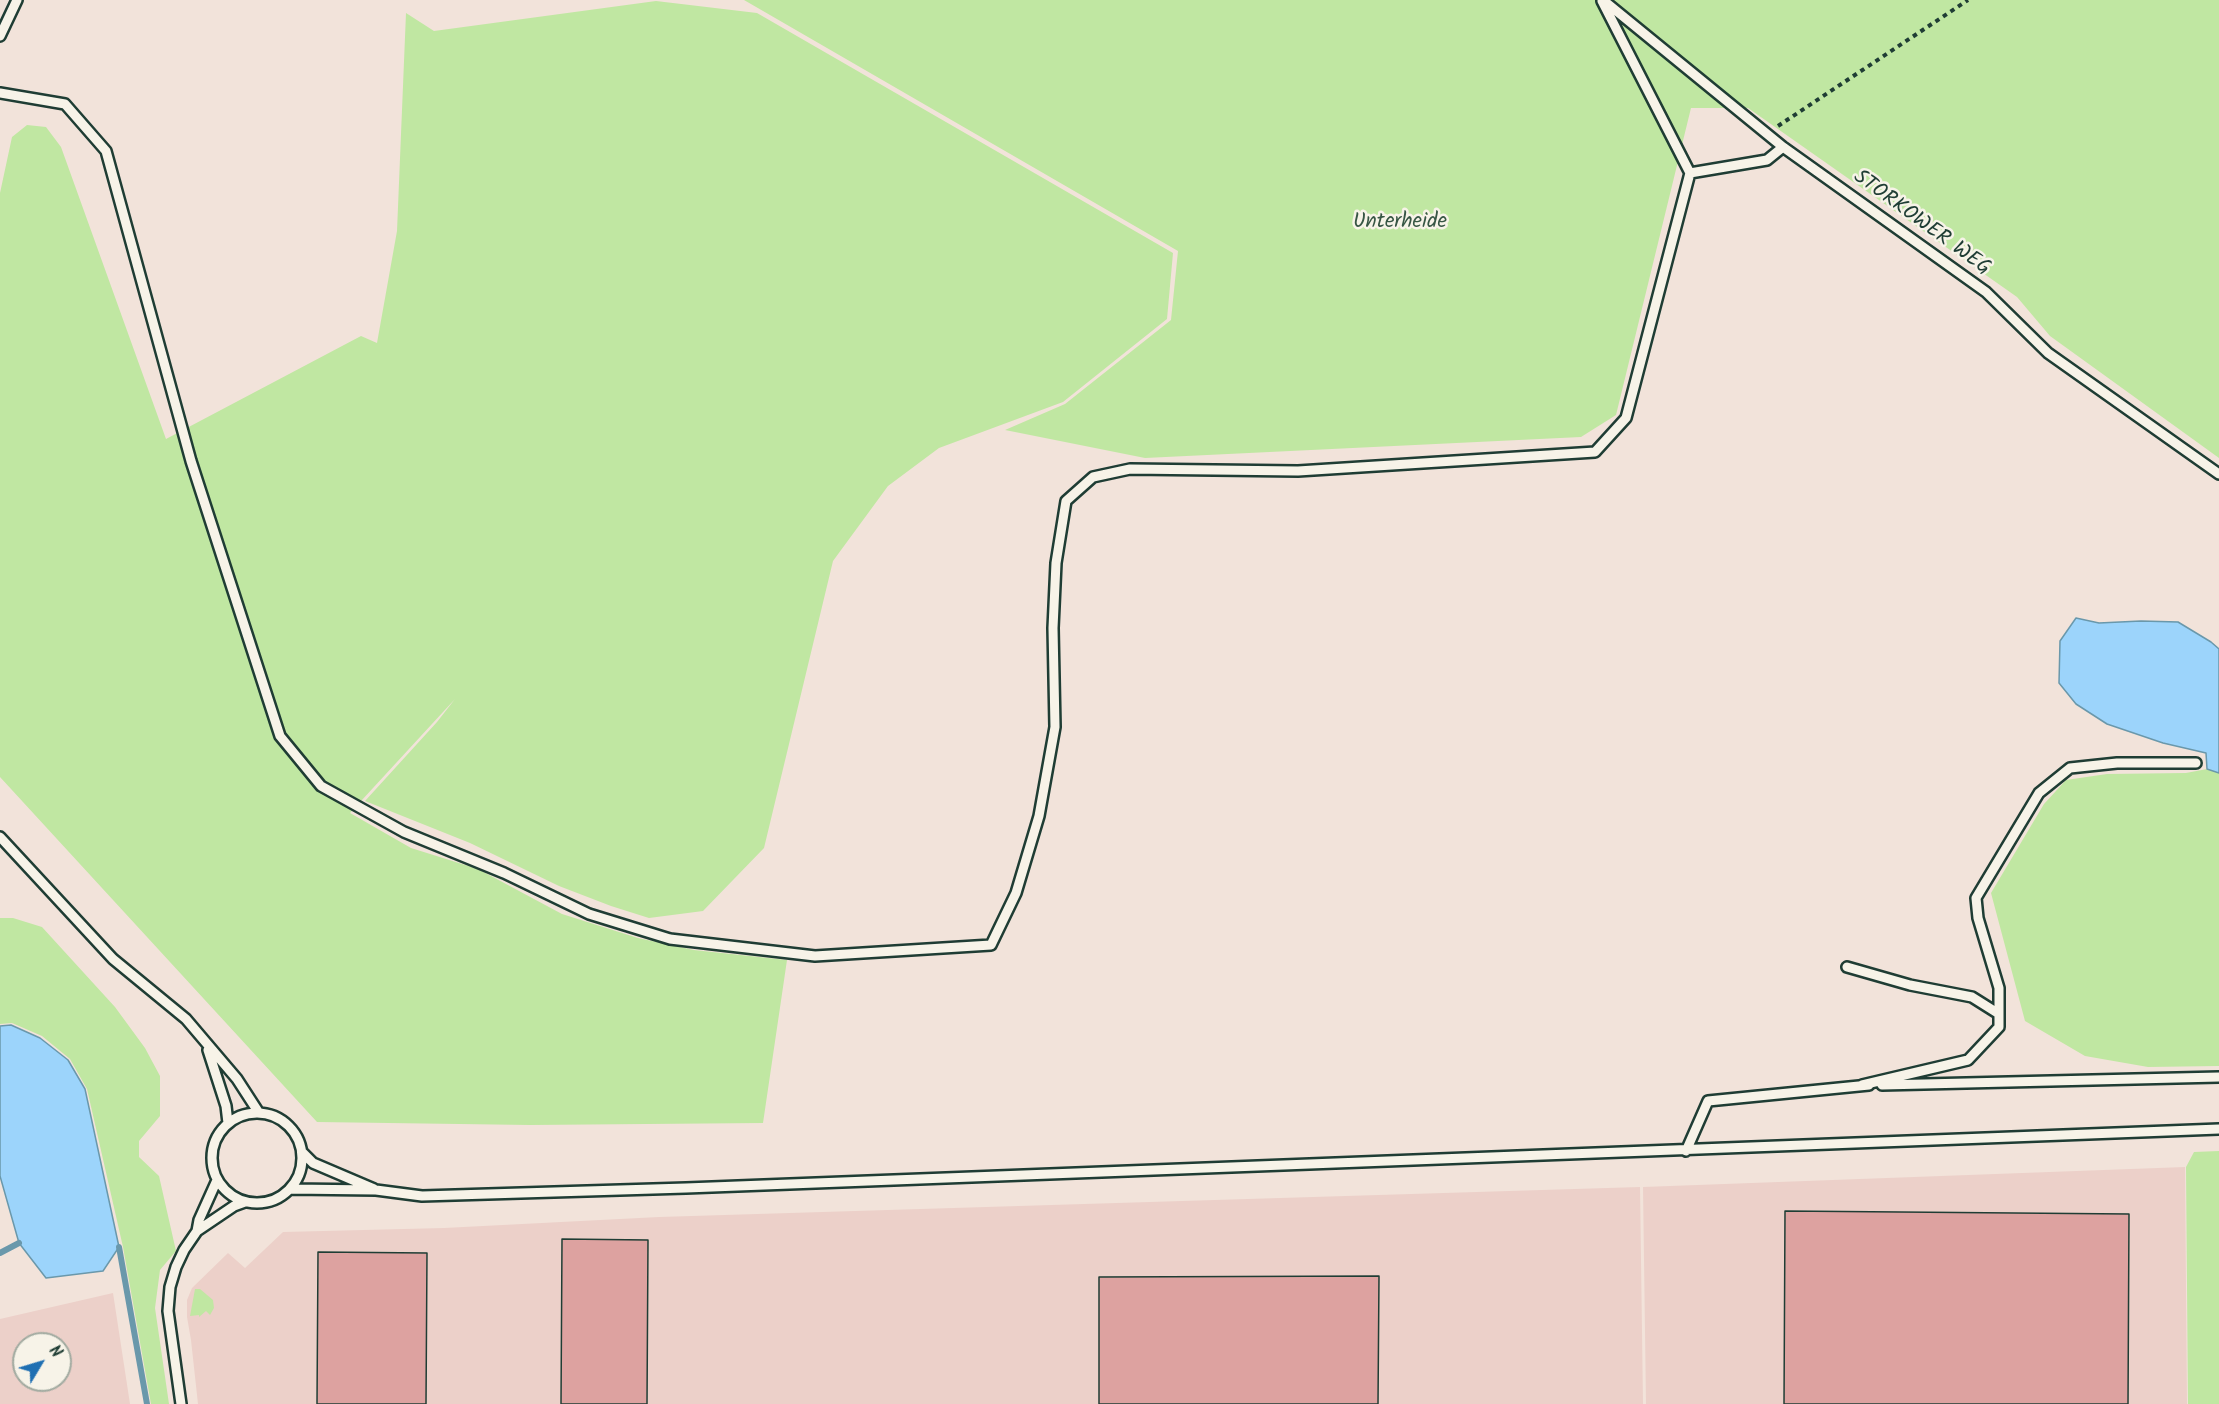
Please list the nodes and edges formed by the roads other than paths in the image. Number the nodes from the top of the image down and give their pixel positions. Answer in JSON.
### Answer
{"nodes":[{"id":1,"x":17,"y":0,"type":"edge"},
{"id":2,"x":1602,"y":0,"type":"edge"},
{"id":3,"x":0,"y":36,"type":"edge"},
{"id":4,"x":0,"y":93,"type":"edge"},
{"id":5,"x":1783,"y":147,"type":"junction"},
{"id":6,"x":1690,"y":173,"type":"junction"},
{"id":7,"x":2219,"y":474,"type":"edge"},
{"id":8,"x":2196,"y":763,"type":"dead end"},
{"id":9,"x":0,"y":837,"type":"edge"},
{"id":10,"x":1847,"y":967,"type":"dead end"},
{"id":11,"x":1999,"y":1014,"type":"junction"},
{"id":12,"x":204,"y":1042,"type":"junction"},
{"id":13,"x":2219,"y":1077,"type":"edge"},
{"id":14,"x":1863,"y":1085,"type":"junction"},
{"id":15,"x":259,"y":1113,"type":"junction"},
{"id":16,"x":228,"y":1123,"type":"junction"},
{"id":17,"x":2219,"y":1129,"type":"edge"},
{"id":18,"x":1686,"y":1151,"type":"junction"},
{"id":19,"x":302,"y":1152,"type":"junction"},
{"id":20,"x":217,"y":1180,"type":"junction"},
{"id":21,"x":290,"y":1189,"type":"junction"},
{"id":22,"x":376,"y":1190,"type":"junction"},
{"id":23,"x":245,"y":1202,"type":"junction"},
{"id":24,"x":197,"y":1231,"type":"junction"},
{"id":25,"x":181,"y":1404,"type":"edge"}],
"edges":[{"from":1,"to":3,"type":"lane"},
{"from":2,"to":5,"type":"lane","name":"STORKOWER WEG"},
{"from":2,"to":6,"type":"lane"},
{"from":4,"to":6,"type":"lane"},
{"from":5,"to":6,"type":"lane"},
{"from":5,"to":7,"type":"lane","name":"STORKOWER WEG"},
{"from":8,"to":11,"type":"lane"},
{"from":9,"to":12,"type":"lane"},
{"from":10,"to":11,"type":"lane"},
{"from":11,"to":14,"type":"lane"},
{"from":12,"to":15,"type":"lane"},
{"from":12,"to":16,"type":"lane"},
{"from":13,"to":14,"type":"lane"},
{"from":14,"to":18,"type":"lane"},
{"from":15,"to":16,"type":"lane"},
{"from":15,"to":19,"type":"lane"},
{"from":16,"to":20,"type":"lane"},
{"from":17,"to":18,"type":"lane"},
{"from":18,"to":22,"type":"lane"},
{"from":19,"to":21,"type":"lane"},
{"from":19,"to":22,"type":"lane"},
{"from":20,"to":23,"type":"lane"},
{"from":20,"to":24,"type":"lane"},
{"from":21,"to":22,"type":"lane"},
{"from":21,"to":23,"type":"lane"},
{"from":23,"to":24,"type":"lane"},
{"from":24,"to":25,"type":"lane"}]}
